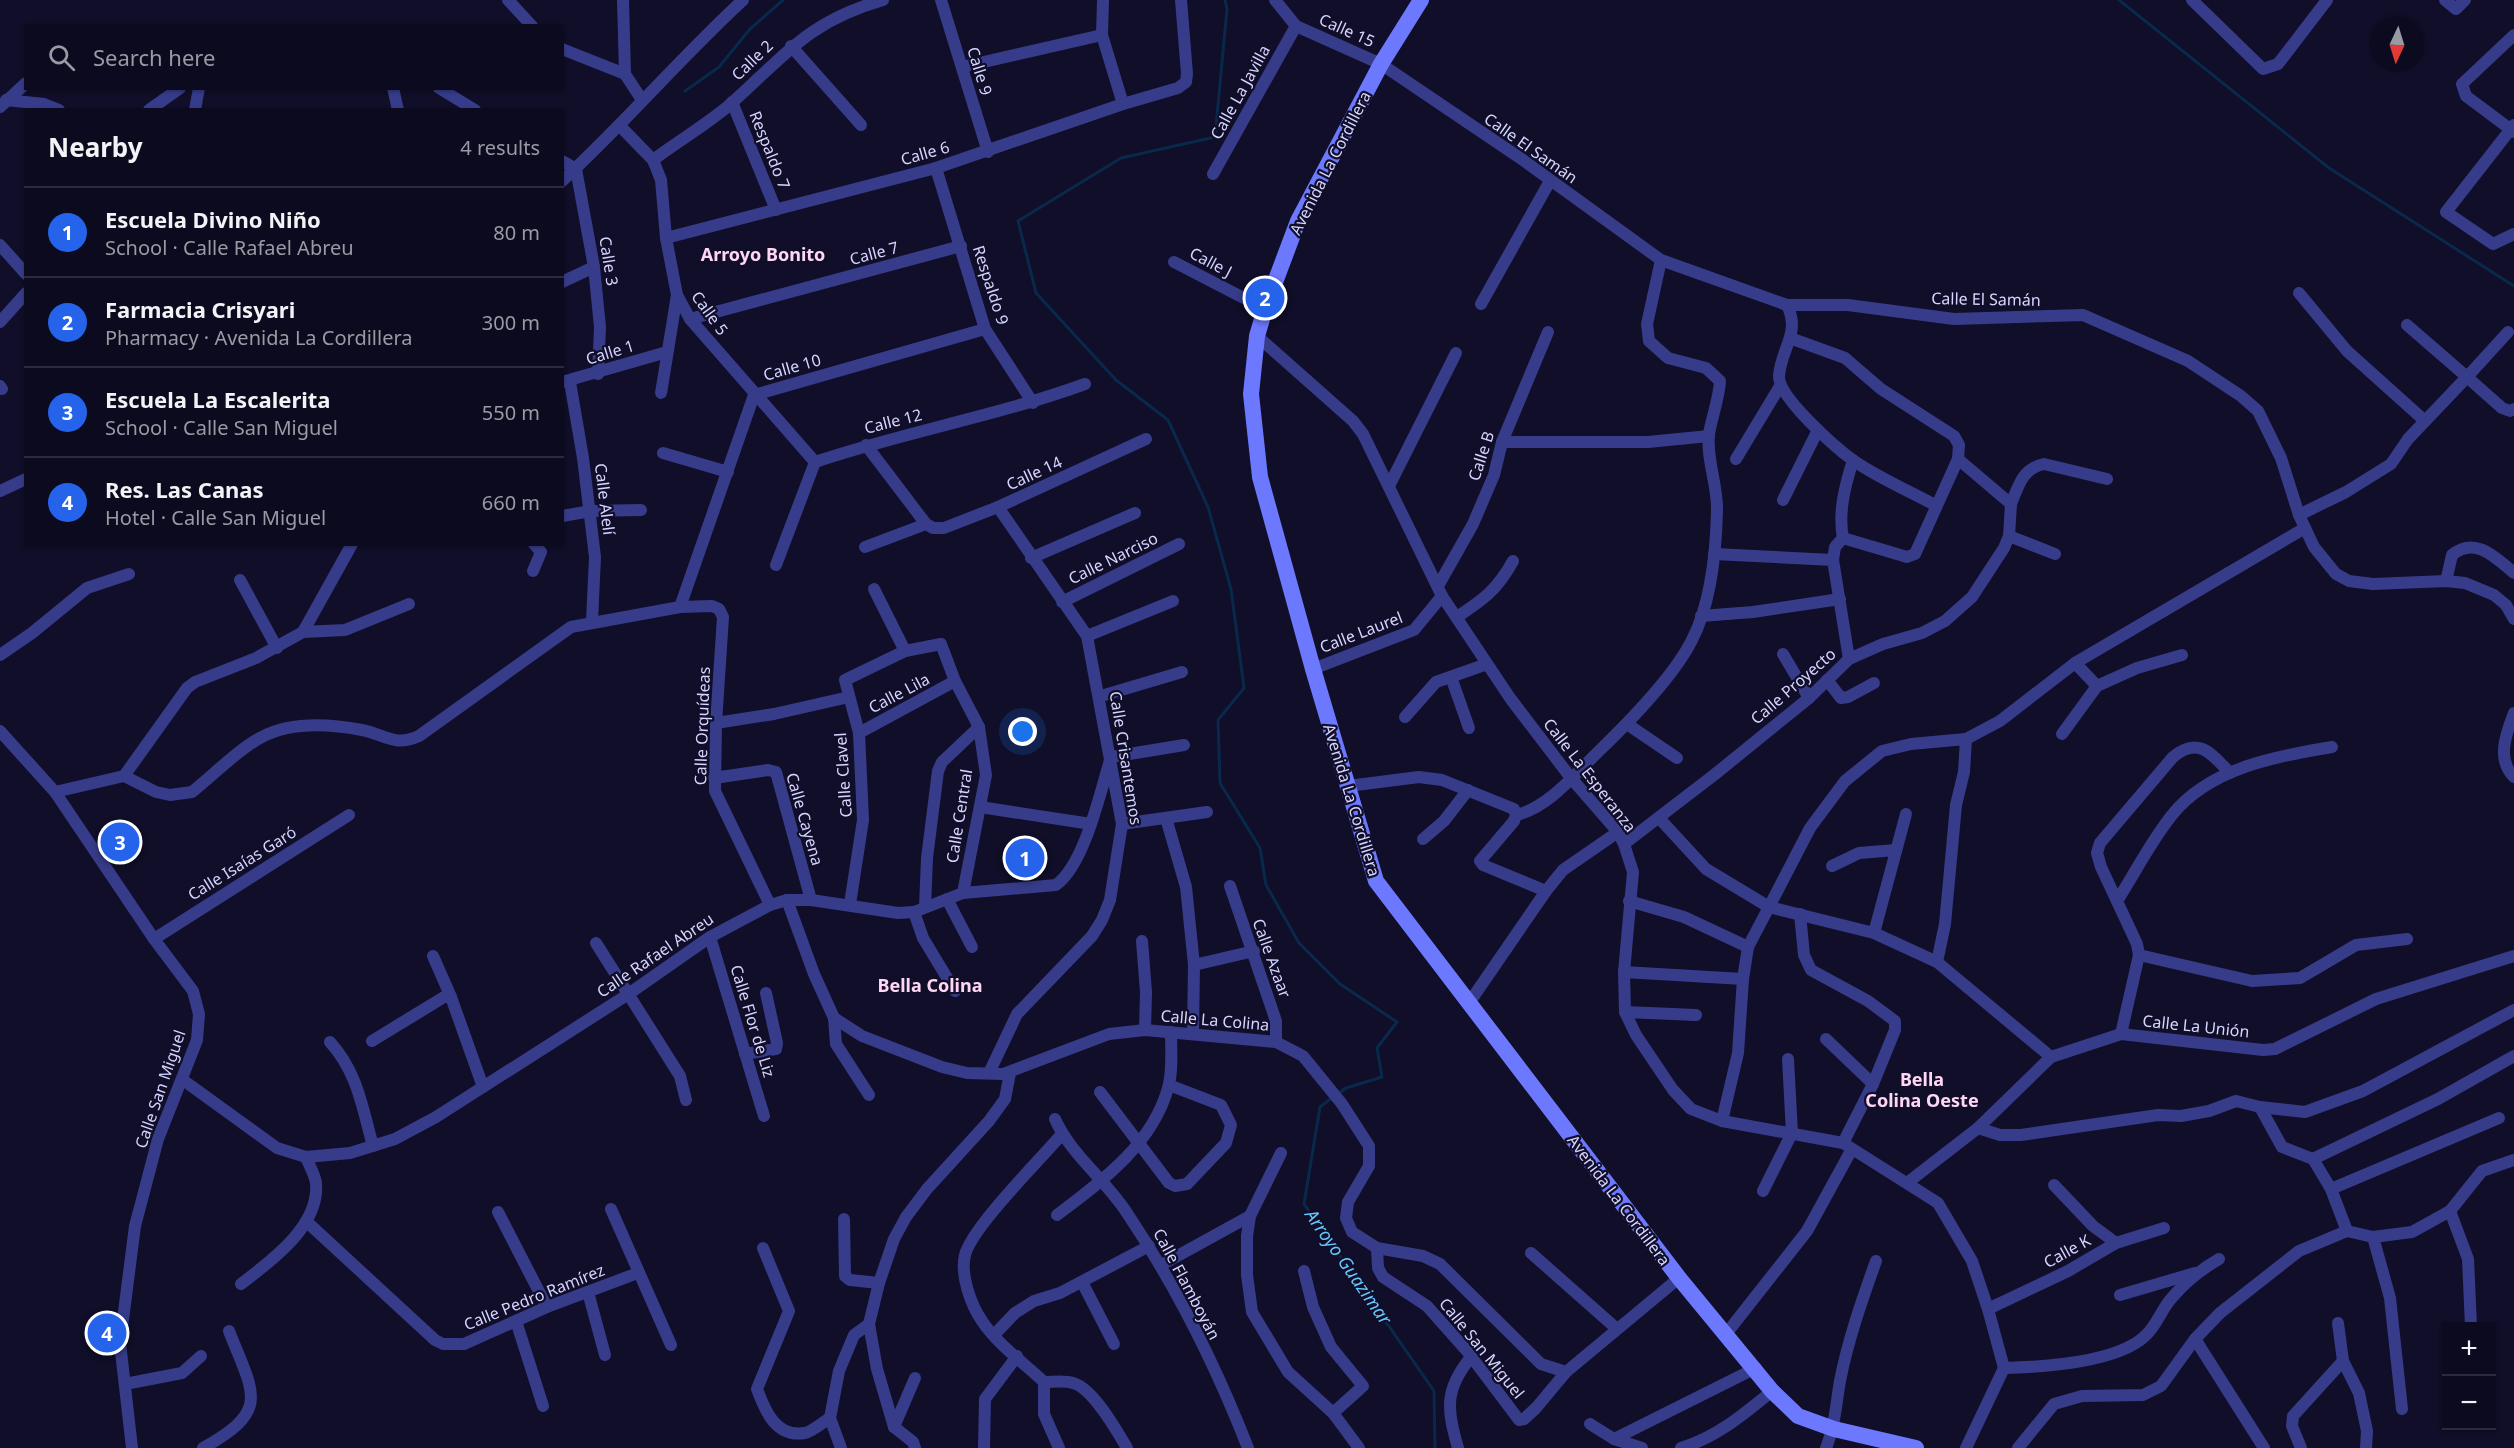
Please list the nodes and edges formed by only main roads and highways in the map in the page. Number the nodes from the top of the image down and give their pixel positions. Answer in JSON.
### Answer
{"nodes":[{"id":1,"x":1421,"y":0,"type":"edge"},
{"id":2,"x":1916,"y":1448,"type":"edge"}],
"edges":[{"from":1,"to":2,"type":"main road","name":"Avenida La Cordillera"}]}
